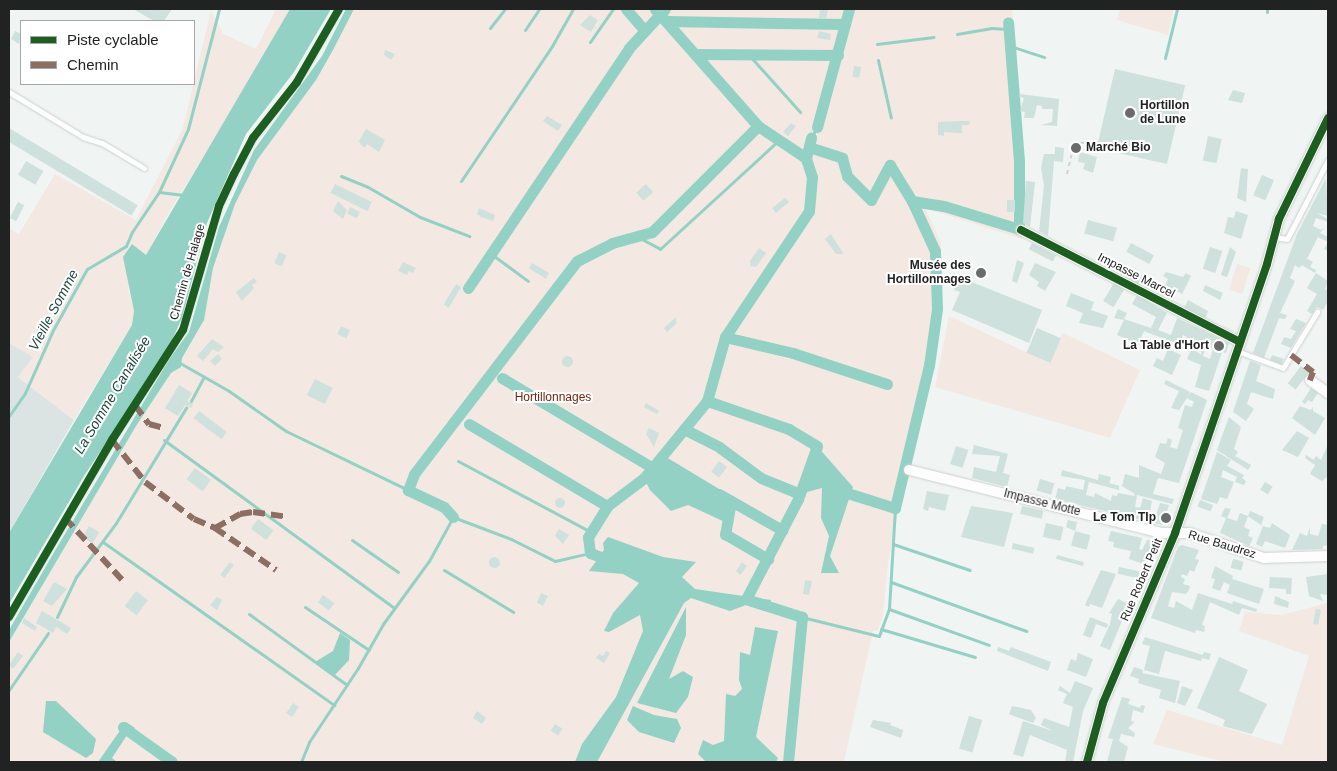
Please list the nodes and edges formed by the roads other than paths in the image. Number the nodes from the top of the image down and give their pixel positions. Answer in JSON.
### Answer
{"nodes":[{"id":1,"x":339,"y":9,"type":"edge"},
{"id":2,"x":9,"y":92,"type":"edge"},
{"id":3,"x":1328,"y":118,"type":"edge"},
{"id":4,"x":1328,"y":160,"type":"edge"},
{"id":5,"x":144,"y":168,"type":"dead end"},
{"id":6,"x":1022,"y":230,"type":"dead end"},
{"id":7,"x":1274,"y":237,"type":"junction"},
{"id":8,"x":1317,"y":312,"type":"dead end"},
{"id":9,"x":1239,"y":346,"type":"junction"},
{"id":10,"x":1310,"y":380,"type":"dead end"},
{"id":11,"x":1328,"y":393,"type":"edge"},
{"id":12,"x":909,"y":470,"type":"dead end"},
{"id":13,"x":1175,"y":533,"type":"junction"},
{"id":14,"x":1328,"y":556,"type":"edge"},
{"id":15,"x":9,"y":618,"type":"edge"},
{"id":16,"x":1087,"y":762,"type":"edge"}],
"edges":[{"from":1,"to":15,"type":"lane","name":"Chemin de Halage"},
{"from":2,"to":5,"type":"lane"},
{"from":3,"to":7,"type":"street","name":"Rue Robert Petit"},
{"from":4,"to":7,"type":"lane"},
{"from":6,"to":9,"type":"street","name":"Impasse Marcel"},
{"from":7,"to":9,"type":"street","name":"Rue Robert Petit"},
{"from":8,"to":9,"type":"lane"},
{"from":9,"to":13,"type":"street","name":"Rue Robert Petit"},
{"from":10,"to":11,"type":"street"},
{"from":12,"to":13,"type":"street","name":"Impasse Motte"},
{"from":13,"to":14,"type":"street","name":"Rue Baudrez"},
{"from":13,"to":16,"type":"street","name":"Rue Robert Petit"}]}
